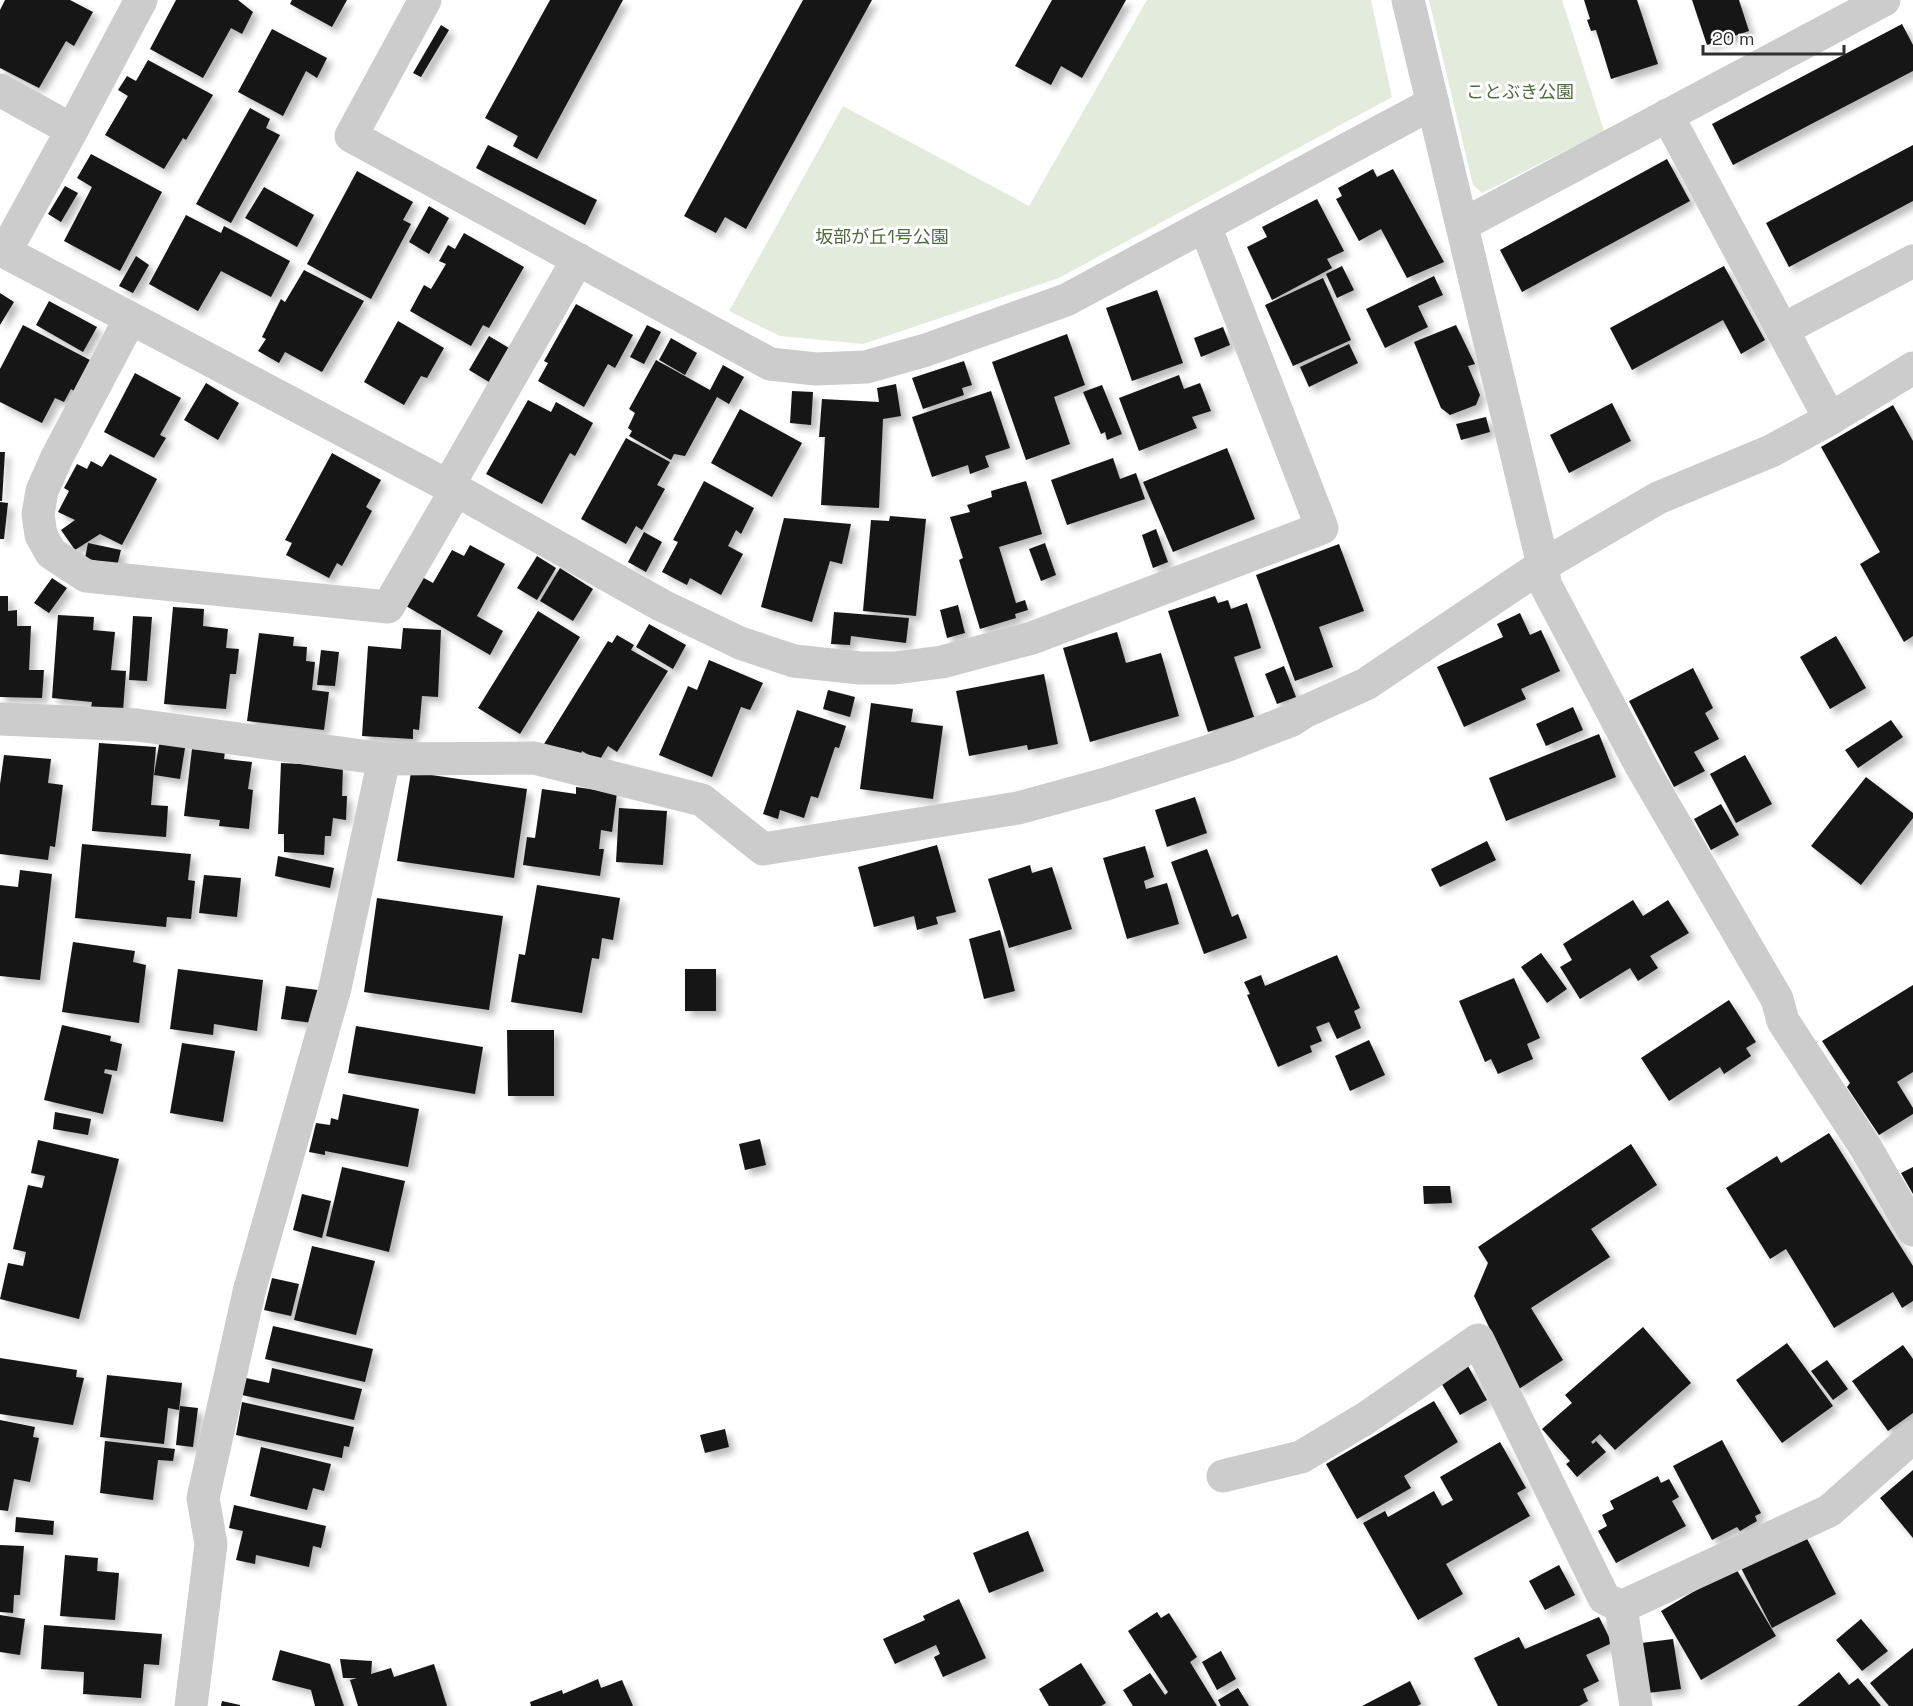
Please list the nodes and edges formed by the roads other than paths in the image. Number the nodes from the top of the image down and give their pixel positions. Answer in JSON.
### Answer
{"nodes":[{"id":1,"x":141,"y":0,"type":"edge"},
{"id":2,"x":425,"y":0,"type":"edge"},
{"id":3,"x":1408,"y":0,"type":"edge"},
{"id":4,"x":1884,"y":0,"type":"edge"},
{"id":5,"x":0,"y":90,"type":"edge"},
{"id":6,"x":1433,"y":103,"type":"junction"},
{"id":7,"x":1667,"y":115,"type":"junction"},
{"id":8,"x":72,"y":130,"type":"junction"},
{"id":9,"x":1462,"y":225,"type":"junction"},
{"id":10,"x":1205,"y":226,"type":"junction"},
{"id":11,"x":579,"y":259,"type":"junction"},
{"id":12,"x":1913,"y":261,"type":"edge"},
{"id":13,"x":130,"y":319,"type":"junction"},
{"id":14,"x":1782,"y":330,"type":"junction"},
{"id":15,"x":1913,"y":368,"type":"edge"},
{"id":16,"x":1830,"y":419,"type":"junction"},
{"id":17,"x":452,"y":488,"type":"junction"},
{"id":18,"x":1543,"y":565,"type":"junction"},
{"id":19,"x":0,"y":719,"type":"edge"},
{"id":20,"x":384,"y":759,"type":"junction"},
{"id":21,"x":1913,"y":1230,"type":"edge"},
{"id":22,"x":1913,"y":1437,"type":"edge"},
{"id":23,"x":1223,"y":1476,"type":"dead end"},
{"id":24,"x":1621,"y":1607,"type":"junction"},
{"id":25,"x":190,"y":1706,"type":"edge"},
{"id":26,"x":1636,"y":1706,"type":"edge"}],
"edges":[{"from":1,"to":8,"type":"street"},
{"from":2,"to":11,"type":"street"},
{"from":3,"to":6,"type":"street"},
{"from":4,"to":7,"type":"street"},
{"from":5,"to":8,"type":"street"},
{"from":6,"to":9,"type":"street"},
{"from":6,"to":10,"type":"street"},
{"from":7,"to":9,"type":"street"},
{"from":7,"to":14,"type":"street"},
{"from":8,"to":13,"type":"street"},
{"from":9,"to":18,"type":"street"},
{"from":10,"to":11,"type":"street"},
{"from":10,"to":17,"type":"street"},
{"from":11,"to":17,"type":"street"},
{"from":12,"to":14,"type":"street"},
{"from":13,"to":17,"type":"street"},
{"from":13,"to":17,"type":"street"},
{"from":14,"to":16,"type":"street"},
{"from":15,"to":16,"type":"street"},
{"from":16,"to":18,"type":"street"},
{"from":18,"to":20,"type":"street"},
{"from":18,"to":21,"type":"street"},
{"from":19,"to":20,"type":"street"},
{"from":20,"to":25,"type":"street"},
{"from":22,"to":24,"type":"street"},
{"from":23,"to":24,"type":"street"},
{"from":24,"to":26,"type":"street"}]}
